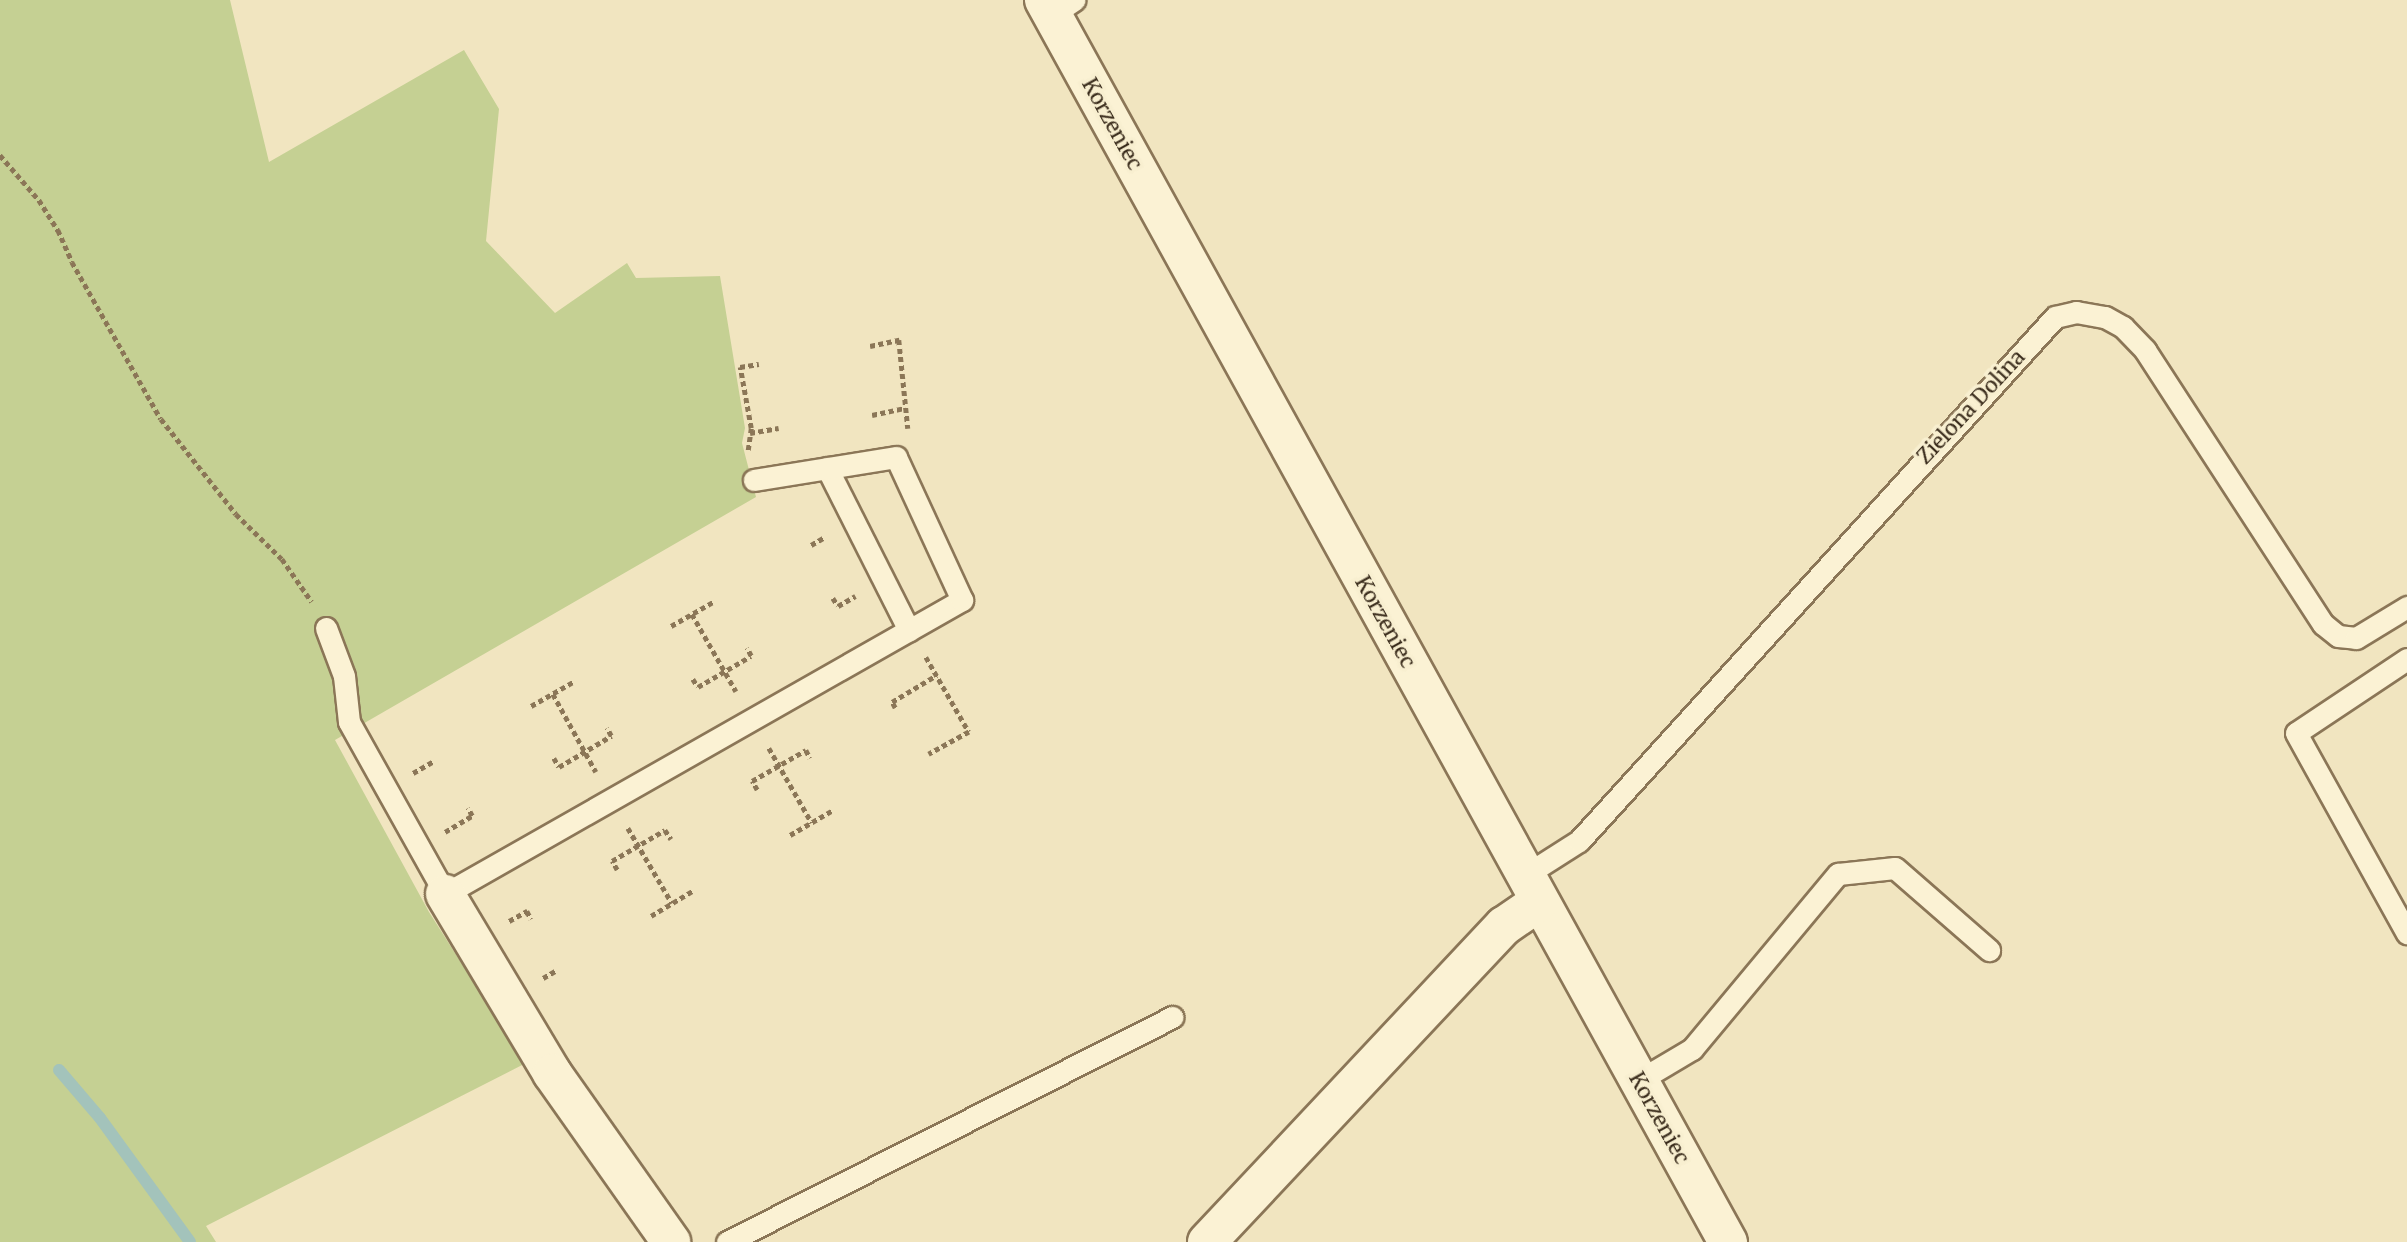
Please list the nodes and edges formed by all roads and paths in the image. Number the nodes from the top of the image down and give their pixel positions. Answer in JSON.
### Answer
{"nodes":[{"id":1,"x":1057,"y":5,"type":"edge"},
{"id":2,"x":0,"y":155,"type":"edge"},
{"id":3,"x":870,"y":346,"type":"dead end"},
{"id":4,"x":759,"y":365,"type":"dead end"},
{"id":5,"x":905,"y":408,"type":"junction"},
{"id":6,"x":872,"y":415,"type":"dead end"},
{"id":7,"x":779,"y":428,"type":"dead end"},
{"id":8,"x":749,"y":433,"type":"junction"},
{"id":9,"x":896,"y":457,"type":"junction"},
{"id":10,"x":827,"y":468,"type":"junction"},
{"id":11,"x":754,"y":480,"type":"joint"},
{"id":12,"x":713,"y":602,"type":"dead end"},
{"id":13,"x":2407,"y":607,"type":"edge"},
{"id":14,"x":692,"y":614,"type":"junction"},
{"id":15,"x":671,"y":626,"type":"dead end"},
{"id":16,"x":326,"y":628,"type":"joint"},
{"id":17,"x":910,"y":630,"type":"junction"},
{"id":18,"x":747,"y":648,"type":"dead end"},
{"id":19,"x":2407,"y":659,"type":"edge"},
{"id":20,"x":725,"y":672,"type":"junction"},
{"id":21,"x":937,"y":676,"type":"junction"},
{"id":22,"x":693,"y":678,"type":"dead end"},
{"id":23,"x":573,"y":682,"type":"dead end"},
{"id":24,"x":553,"y":694,"type":"junction"},
{"id":25,"x":531,"y":706,"type":"dead end"},
{"id":26,"x":895,"y":708,"type":"dead end"},
{"id":27,"x":752,"y":719,"type":"junction"},
{"id":28,"x":607,"y":728,"type":"dead end"},
{"id":29,"x":585,"y":751,"type":"junction"},
{"id":30,"x":929,"y":754,"type":"dead end"},
{"id":31,"x":554,"y":758,"type":"dead end"},
{"id":32,"x":810,"y":758,"type":"dead end"},
{"id":33,"x":779,"y":766,"type":"junction"},
{"id":34,"x":757,"y":790,"type":"dead end"},
{"id":35,"x":612,"y":799,"type":"junction"},
{"id":36,"x":468,"y":808,"type":"dead end"},
{"id":37,"x":833,"y":810,"type":"dead end"},
{"id":38,"x":812,"y":823,"type":"junction"},
{"id":39,"x":442,"y":834,"type":"dead end"},
{"id":40,"x":790,"y":835,"type":"dead end"},
{"id":41,"x":671,"y":839,"type":"dead end"},
{"id":42,"x":639,"y":846,"type":"junction"},
{"id":43,"x":617,"y":870,"type":"dead end"},
{"id":44,"x":1532,"y":889,"type":"junction"},
{"id":45,"x":694,"y":890,"type":"dead end"},
{"id":46,"x":445,"y":894,"type":"junction"},
{"id":47,"x":672,"y":903,"type":"junction"},
{"id":48,"x":651,"y":916,"type":"dead end"},
{"id":49,"x":531,"y":919,"type":"dead end"},
{"id":50,"x":506,"y":923,"type":"dead end"},
{"id":51,"x":2407,"y":933,"type":"edge"},
{"id":52,"x":1989,"y":950,"type":"dead end"},
{"id":53,"x":1172,"y":1017,"type":"dead end"},
{"id":54,"x":1638,"y":1082,"type":"junction"},
{"id":55,"x":671,"y":1242,"type":"edge"},
{"id":56,"x":727,"y":1242,"type":"edge"},
{"id":57,"x":1207,"y":1242,"type":"edge"},
{"id":58,"x":1728,"y":1242,"type":"edge"}],
"edges":[{"from":1,"to":44,"type":"street","name":"Korzeniec"},
{"from":2,"to":16,"type":"path"},
{"from":3,"to":5,"type":"path"},
{"from":4,"to":8,"type":"path"},
{"from":5,"to":6,"type":"path"},
{"from":5,"to":9,"type":"path"},
{"from":7,"to":8,"type":"path"},
{"from":8,"to":11,"type":"path"},
{"from":9,"to":10,"type":"lane"},
{"from":9,"to":17,"type":"lane"},
{"from":10,"to":11,"type":"lane"},
{"from":10,"to":17,"type":"lane"},
{"from":12,"to":14,"type":"path"},
{"from":13,"to":44,"type":"lane","name":"Zielona Dolina"},
{"from":14,"to":15,"type":"path"},
{"from":14,"to":20,"type":"path"},
{"from":16,"to":46,"type":"lane"},
{"from":17,"to":21,"type":"path"},
{"from":17,"to":27,"type":"lane"},
{"from":18,"to":20,"type":"path"},
{"from":19,"to":51,"type":"lane"},
{"from":20,"to":22,"type":"path"},
{"from":20,"to":27,"type":"path"},
{"from":21,"to":26,"type":"path"},
{"from":21,"to":30,"type":"path"},
{"from":23,"to":24,"type":"path"},
{"from":24,"to":25,"type":"path"},
{"from":24,"to":29,"type":"path"},
{"from":27,"to":33,"type":"path"},
{"from":27,"to":35,"type":"lane"},
{"from":28,"to":29,"type":"path"},
{"from":29,"to":31,"type":"path"},
{"from":29,"to":35,"type":"path"},
{"from":32,"to":33,"type":"path"},
{"from":33,"to":34,"type":"path"},
{"from":33,"to":38,"type":"path"},
{"from":35,"to":42,"type":"path"},
{"from":35,"to":46,"type":"lane"},
{"from":36,"to":39,"type":"path"},
{"from":37,"to":38,"type":"path"},
{"from":38,"to":40,"type":"path"},
{"from":41,"to":42,"type":"path"},
{"from":42,"to":43,"type":"path"},
{"from":42,"to":47,"type":"path"},
{"from":44,"to":54,"type":"street","name":"Korzeniec"},
{"from":44,"to":57,"type":"street"},
{"from":45,"to":47,"type":"path"},
{"from":46,"to":55,"type":"street"},
{"from":47,"to":48,"type":"path"},
{"from":49,"to":50,"type":"path"},
{"from":52,"to":54,"type":"lane"},
{"from":53,"to":56,"type":"lane"},
{"from":54,"to":58,"type":"street","name":"Korzeniec"}]}
